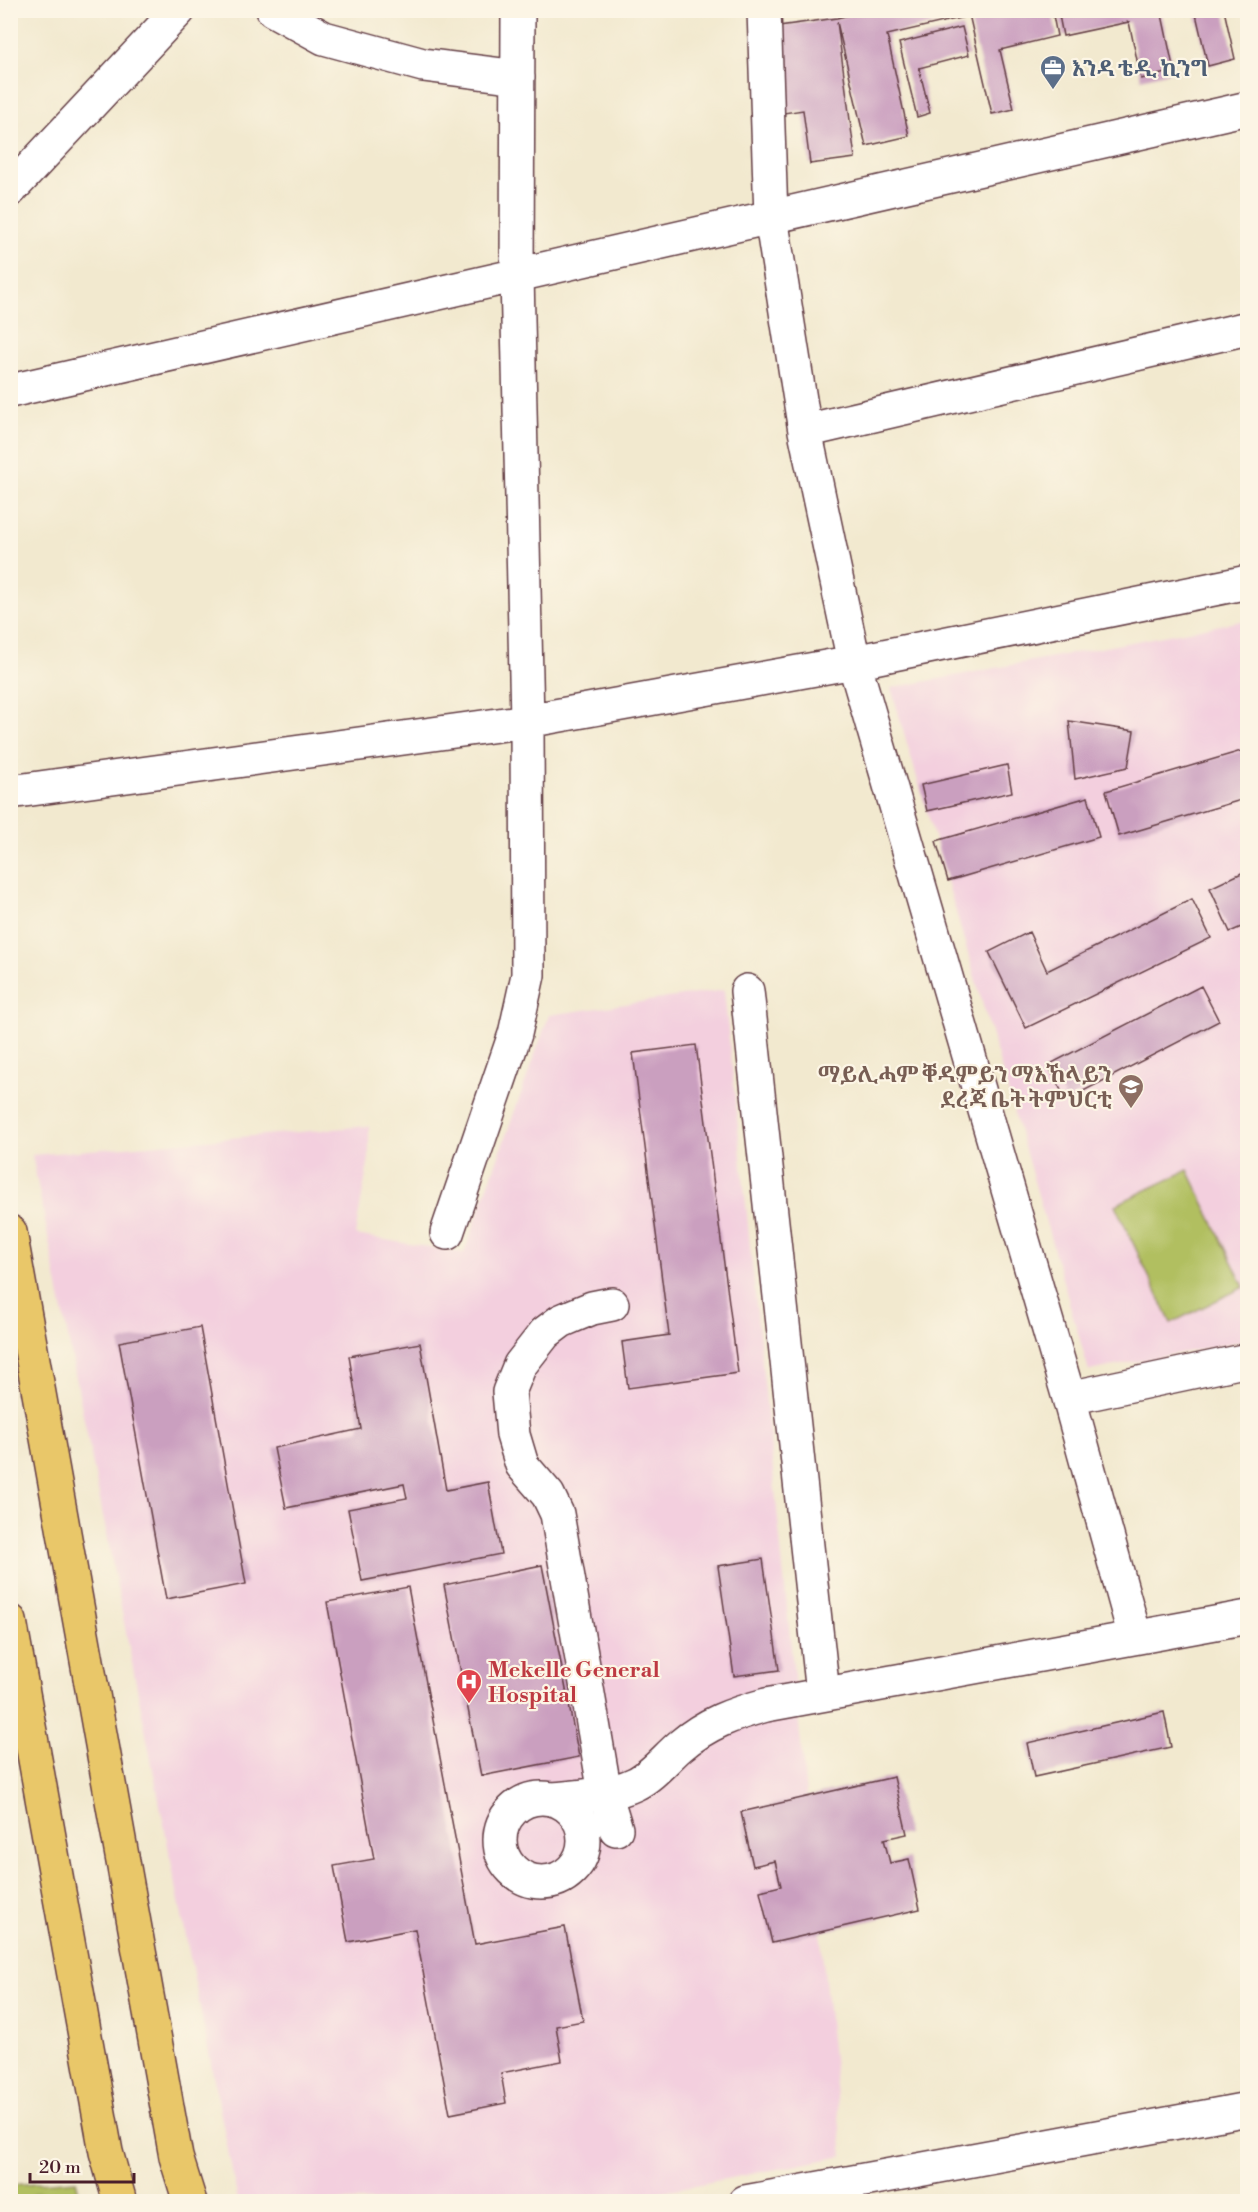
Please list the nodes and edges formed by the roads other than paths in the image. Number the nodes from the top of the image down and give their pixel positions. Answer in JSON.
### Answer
{"nodes":[{"id":1,"x":180,"y":10,"type":"edge"},
{"id":2,"x":273,"y":10,"type":"edge"},
{"id":3,"x":518,"y":10,"type":"edge"},
{"id":4,"x":764,"y":10,"type":"edge"},
{"id":5,"x":518,"y":77,"type":"junction"},
{"id":6,"x":1248,"y":108,"type":"edge"},
{"id":7,"x":10,"y":190,"type":"edge"},
{"id":8,"x":771,"y":217,"type":"junction"},
{"id":9,"x":517,"y":275,"type":"junction"},
{"id":10,"x":1248,"y":328,"type":"edge"},
{"id":11,"x":10,"y":391,"type":"edge"},
{"id":12,"x":805,"y":430,"type":"junction"},
{"id":13,"x":1248,"y":582,"type":"edge"},
{"id":14,"x":854,"y":662,"type":"junction"},
{"id":15,"x":527,"y":721,"type":"junction"},
{"id":16,"x":10,"y":792,"type":"edge"},
{"id":17,"x":747,"y":991,"type":"dead end"},
{"id":18,"x":10,"y":1232,"type":"edge"},
{"id":19,"x":447,"y":1233,"type":"dead end"},
{"id":20,"x":612,"y":1304,"type":"dead end"},
{"id":21,"x":1248,"y":1360,"type":"edge"},
{"id":22,"x":1069,"y":1398,"type":"junction"},
{"id":23,"x":1248,"y":1617,"type":"edge"},
{"id":24,"x":10,"y":1622,"type":"edge"},
{"id":25,"x":1135,"y":1637,"type":"junction"},
{"id":26,"x":823,"y":1694,"type":"junction"},
{"id":27,"x":648,"y":1776,"type":"junction"},
{"id":28,"x":604,"y":1792,"type":"junction"},
{"id":29,"x":554,"y":1799,"type":"junction"},
{"id":30,"x":616,"y":1828,"type":"junction"},
{"id":31,"x":563,"y":1877,"type":"junction"},
{"id":32,"x":1248,"y":2109,"type":"edge"},
{"id":33,"x":120,"y":2202,"type":"edge"},
{"id":34,"x":190,"y":2202,"type":"edge"},
{"id":35,"x":745,"y":2202,"type":"edge"}],
"edges":[{"from":1,"to":7,"type":"street"},
{"from":2,"to":5,"type":"street"},
{"from":3,"to":5,"type":"street"},
{"from":4,"to":8,"type":"street"},
{"from":5,"to":9,"type":"street"},
{"from":6,"to":8,"type":"street"},
{"from":8,"to":9,"type":"street"},
{"from":8,"to":12,"type":"street"},
{"from":9,"to":11,"type":"street"},
{"from":9,"to":15,"type":"street"},
{"from":10,"to":12,"type":"street"},
{"from":12,"to":14,"type":"street"},
{"from":13,"to":14,"type":"street"},
{"from":14,"to":15,"type":"street"},
{"from":14,"to":22,"type":"street"},
{"from":15,"to":16,"type":"street"},
{"from":15,"to":19,"type":"street"},
{"from":17,"to":26,"type":"street"},
{"from":18,"to":34,"type":"main road"},
{"from":20,"to":28,"type":"street"},
{"from":21,"to":22,"type":"street"},
{"from":22,"to":25,"type":"street"},
{"from":23,"to":25,"type":"street"},
{"from":24,"to":33,"type":"main road"},
{"from":25,"to":26,"type":"street"},
{"from":26,"to":27,"type":"street"},
{"from":27,"to":28,"type":"street"},
{"from":27,"to":30,"type":"street"},
{"from":28,"to":29,"type":"street"},
{"from":28,"to":30,"type":"street"},
{"from":29,"to":31,"type":"street"},
{"from":29,"to":31,"type":"street"},
{"from":30,"to":31,"type":"street"},
{"from":32,"to":35,"type":"street"}]}
